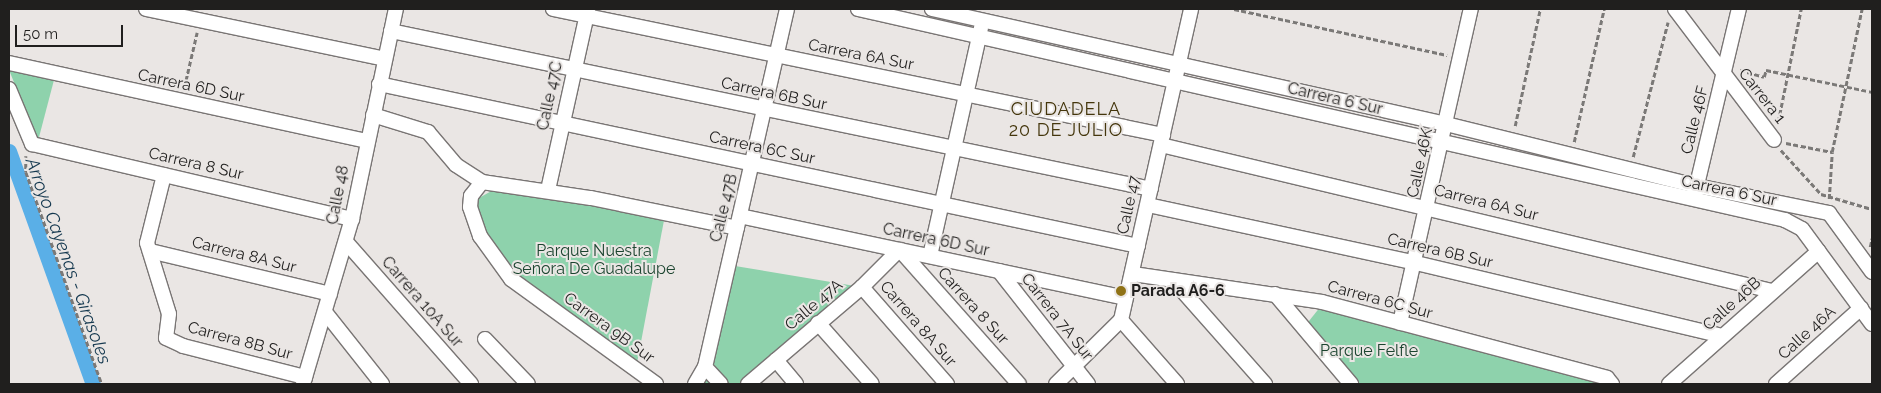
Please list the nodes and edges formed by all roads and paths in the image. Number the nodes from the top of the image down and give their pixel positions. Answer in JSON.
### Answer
{"nodes":[{"id":1,"x":146,"y":9,"type":"edge"},
{"id":2,"x":396,"y":9,"type":"edge"},
{"id":3,"x":553,"y":9,"type":"edge"},
{"id":4,"x":787,"y":9,"type":"edge"},
{"id":5,"x":858,"y":9,"type":"edge"},
{"id":6,"x":934,"y":9,"type":"edge"},
{"id":7,"x":1191,"y":9,"type":"edge"},
{"id":8,"x":1234,"y":9,"type":"edge"},
{"id":9,"x":1470,"y":9,"type":"edge"},
{"id":10,"x":1540,"y":9,"type":"edge"},
{"id":11,"x":1604,"y":9,"type":"edge"},
{"id":12,"x":1739,"y":9,"type":"edge"},
{"id":13,"x":1801,"y":9,"type":"edge"},
{"id":14,"x":1862,"y":9,"type":"edge"},
{"id":15,"x":587,"y":12,"type":"edge"},
{"id":16,"x":1672,"y":14,"type":"edge"},
{"id":17,"x":982,"y":20,"type":"junction"},
{"id":18,"x":200,"y":21,"type":"junction"},
{"id":19,"x":391,"y":31,"type":"junction"},
{"id":20,"x":980,"y":36,"type":"junction"},
{"id":21,"x":777,"y":56,"type":"junction"},
{"id":22,"x":1459,"y":58,"type":"junction"},
{"id":23,"x":385,"y":59,"type":"junction"},
{"id":24,"x":9,"y":63,"type":"edge"},
{"id":25,"x":1181,"y":63,"type":"junction"},
{"id":26,"x":574,"y":68,"type":"junction"},
{"id":27,"x":1725,"y":71,"type":"junction"},
{"id":28,"x":1787,"y":75,"type":"junction"},
{"id":29,"x":1176,"y":80,"type":"junction"},
{"id":30,"x":380,"y":84,"type":"junction"},
{"id":31,"x":1846,"y":87,"type":"junction"},
{"id":32,"x":9,"y":89,"type":"edge"},
{"id":33,"x":1872,"y":92,"type":"edge"},
{"id":34,"x":966,"y":94,"type":"junction"},
{"id":35,"x":181,"y":102,"type":"junction"},
{"id":36,"x":765,"y":110,"type":"junction"},
{"id":37,"x":373,"y":115,"type":"junction"},
{"id":38,"x":562,"y":124,"type":"junction"},
{"id":39,"x":1446,"y":124,"type":"junction"},
{"id":40,"x":1162,"y":140,"type":"junction"},
{"id":41,"x":1774,"y":140,"type":"junction"},
{"id":42,"x":366,"y":141,"type":"junction"},
{"id":43,"x":1512,"y":142,"type":"junction"},
{"id":44,"x":1442,"y":143,"type":"junction"},
{"id":45,"x":32,"y":144,"type":"junction"},
{"id":46,"x":954,"y":148,"type":"junction"},
{"id":47,"x":1832,"y":152,"type":"junction"},
{"id":48,"x":1571,"y":156,"type":"junction"},
{"id":49,"x":753,"y":164,"type":"junction"},
{"id":50,"x":1630,"y":170,"type":"junction"},
{"id":51,"x":164,"y":175,"type":"junction"},
{"id":52,"x":482,"y":182,"type":"junction"},
{"id":53,"x":1697,"y":186,"type":"junction"},
{"id":54,"x":1151,"y":189,"type":"junction"},
{"id":55,"x":548,"y":190,"type":"junction"},
{"id":56,"x":1830,"y":198,"type":"junction"},
{"id":57,"x":1693,"y":201,"type":"junction"},
{"id":58,"x":940,"y":202,"type":"junction"},
{"id":59,"x":1148,"y":205,"type":"junction"},
{"id":60,"x":1428,"y":207,"type":"junction"},
{"id":61,"x":1872,"y":209,"type":"edge"},
{"id":62,"x":1829,"y":212,"type":"junction"},
{"id":63,"x":352,"y":219,"type":"junction"},
{"id":64,"x":738,"y":222,"type":"junction"},
{"id":65,"x":346,"y":242,"type":"junction"},
{"id":66,"x":1138,"y":246,"type":"junction"},
{"id":67,"x":900,"y":250,"type":"junction"},
{"id":68,"x":150,"y":251,"type":"junction"},
{"id":69,"x":1819,"y":251,"type":"junction"},
{"id":70,"x":930,"y":256,"type":"junction"},
{"id":71,"x":1416,"y":263,"type":"junction"},
{"id":72,"x":999,"y":271,"type":"junction"},
{"id":73,"x":1872,"y":272,"type":"edge"},
{"id":74,"x":1133,"y":274,"type":"junction"},
{"id":75,"x":1173,"y":280,"type":"junction"},
{"id":76,"x":862,"y":287,"type":"junction"},
{"id":77,"x":1772,"y":291,"type":"junction"},
{"id":78,"x":330,"y":294,"type":"junction"},
{"id":79,"x":1275,"y":294,"type":"junction"},
{"id":80,"x":1125,"y":298,"type":"junction"},
{"id":81,"x":1861,"y":308,"type":"junction"},
{"id":82,"x":325,"y":312,"type":"junction"},
{"id":83,"x":1121,"y":320,"type":"junction"},
{"id":84,"x":1400,"y":323,"type":"junction"},
{"id":85,"x":818,"y":324,"type":"junction"},
{"id":86,"x":1872,"y":324,"type":"edge"},
{"id":87,"x":1722,"y":336,"type":"junction"},
{"id":88,"x":485,"y":339,"type":"dead end"},
{"id":89,"x":776,"y":360,"type":"junction"},
{"id":90,"x":705,"y":367,"type":"junction"},
{"id":91,"x":1074,"y":368,"type":"junction"},
{"id":92,"x":304,"y":380,"type":"edge"},
{"id":93,"x":1606,"y":382,"type":"edge"},
{"id":94,"x":102,"y":384,"type":"edge"},
{"id":95,"x":382,"y":384,"type":"edge"},
{"id":96,"x":471,"y":384,"type":"edge"},
{"id":97,"x":528,"y":384,"type":"edge"},
{"id":98,"x":656,"y":384,"type":"edge"},
{"id":99,"x":695,"y":384,"type":"edge"},
{"id":100,"x":721,"y":384,"type":"edge"},
{"id":101,"x":748,"y":384,"type":"edge"},
{"id":102,"x":796,"y":384,"type":"edge"},
{"id":103,"x":872,"y":384,"type":"edge"},
{"id":104,"x":946,"y":384,"type":"edge"},
{"id":105,"x":1020,"y":384,"type":"edge"},
{"id":106,"x":1056,"y":384,"type":"edge"},
{"id":107,"x":1088,"y":384,"type":"edge"},
{"id":108,"x":1177,"y":384,"type":"edge"},
{"id":109,"x":1265,"y":384,"type":"edge"},
{"id":110,"x":1351,"y":384,"type":"edge"},
{"id":111,"x":1669,"y":384,"type":"edge"},
{"id":112,"x":1776,"y":384,"type":"edge"}],
"edges":[{"from":1,"to":18,"type":"street"},
{"from":2,"to":19,"type":"street","name":"Calle 48"},
{"from":3,"to":15,"type":"street","name":"Carrera 6A Sur"},
{"from":4,"to":21,"type":"street","name":"Calle 47B"},
{"from":5,"to":20,"type":"street","name":"Carrera 6 Sur"},
{"from":6,"to":17,"type":"street","name":"Carrera 6 Sur"},
{"from":7,"to":25,"type":"street","name":"Calle 47"},
{"from":8,"to":22,"type":"path"},
{"from":9,"to":22,"type":"street","name":"Calle 46K"},
{"from":10,"to":43,"type":"path"},
{"from":11,"to":48,"type":"path"},
{"from":12,"to":27,"type":"street","name":"Calle 46F"},
{"from":13,"to":28,"type":"path"},
{"from":14,"to":31,"type":"path"},
{"from":15,"to":21,"type":"street","name":"Carrera 6A Sur"},
{"from":15,"to":26,"type":"street","name":"Calle 47C"},
{"from":16,"to":27,"type":"street","name":"Carrera 1"},
{"from":16,"to":50,"type":"path"},
{"from":17,"to":20,"type":"street"},
{"from":17,"to":25,"type":"street","name":"Carrera 6 Sur"},
{"from":18,"to":23,"type":"street"},
{"from":18,"to":35,"type":"path"},
{"from":19,"to":23,"type":"street","name":"Calle 48"},
{"from":19,"to":26,"type":"street","name":"Carrera 6B Sur"},
{"from":20,"to":29,"type":"street","name":"Carrera 6 Sur"},
{"from":20,"to":34,"type":"street"},
{"from":21,"to":34,"type":"street","name":"Carrera 6A Sur"},
{"from":21,"to":36,"type":"street","name":"Calle 47B"},
{"from":22,"to":39,"type":"street","name":"Calle 46K"},
{"from":23,"to":30,"type":"street","name":"Calle 48"},
{"from":24,"to":35,"type":"street","name":"Carrera 6D Sur"},
{"from":25,"to":29,"type":"street","name":"Calle 47"},
{"from":25,"to":39,"type":"street","name":"Carrera 6 Sur"},
{"from":26,"to":36,"type":"street","name":"Carrera 6B Sur"},
{"from":26,"to":38,"type":"street","name":"Calle 47C"},
{"from":27,"to":28,"type":"path"},
{"from":27,"to":41,"type":"street","name":"Carrera 1"},
{"from":27,"to":53,"type":"street","name":"Calle 46F"},
{"from":28,"to":31,"type":"path"},
{"from":28,"to":41,"type":"path"},
{"from":29,"to":40,"type":"street","name":"Calle 47"},
{"from":29,"to":44,"type":"street","name":"Carrera 6 Sur"},
{"from":30,"to":37,"type":"street","name":"Calle 48"},
{"from":30,"to":38,"type":"street","name":"Carrera 6C Sur"},
{"from":31,"to":33,"type":"path"},
{"from":31,"to":47,"type":"path"},
{"from":32,"to":45,"type":"street"},
{"from":34,"to":40,"type":"street","name":"Carrera 6A Sur"},
{"from":34,"to":46,"type":"street"},
{"from":35,"to":42,"type":"street","name":"Carrera 6D Sur"},
{"from":36,"to":46,"type":"street","name":"Carrera 6B Sur"},
{"from":36,"to":49,"type":"street","name":"Calle 47B"},
{"from":37,"to":42,"type":"street","name":"Calle 48"},
{"from":37,"to":52,"type":"street","name":"Carrera 6D Sur"},
{"from":38,"to":49,"type":"street","name":"Carrera 6C Sur"},
{"from":38,"to":55,"type":"street","name":"Calle 47C"},
{"from":39,"to":43,"type":"street","name":"Carrera 6 Sur"},
{"from":39,"to":44,"type":"street","name":"Calle 46K"},
{"from":40,"to":54,"type":"street","name":"Calle 47"},
{"from":40,"to":60,"type":"street","name":"Carrera 6A Sur"},
{"from":41,"to":47,"type":"path"},
{"from":41,"to":56,"type":"path","name":"Carrera 1"},
{"from":42,"to":63,"type":"street","name":"Calle 48"},
{"from":43,"to":48,"type":"street","name":"Carrera 6 Sur"},
{"from":44,"to":57,"type":"street","name":"Carrera 6 Sur"},
{"from":44,"to":60,"type":"street","name":"Calle 46K"},
{"from":45,"to":51,"type":"street","name":"Carrera 8 Sur"},
{"from":45,"to":94,"type":"path"},
{"from":46,"to":54,"type":"street","name":"Carrera 6B Sur"},
{"from":46,"to":58,"type":"street"},
{"from":47,"to":56,"type":"path"},
{"from":48,"to":50,"type":"street","name":"Carrera 6 Sur"},
{"from":49,"to":58,"type":"street","name":"Carrera 6C Sur"},
{"from":49,"to":64,"type":"street","name":"Calle 47B"},
{"from":50,"to":53,"type":"street","name":"Carrera 6 Sur"},
{"from":51,"to":63,"type":"street","name":"Carrera 8 Sur"},
{"from":51,"to":68,"type":"street"},
{"from":52,"to":55,"type":"street","name":"Carrera 6D Sur"},
{"from":52,"to":98,"type":"street","name":"Carrera 9B Sur"},
{"from":53,"to":57,"type":"street","name":"Calle 46F"},
{"from":53,"to":62,"type":"street","name":"Carrera 6 Sur"},
{"from":54,"to":59,"type":"street","name":"Calle 47"},
{"from":55,"to":64,"type":"street","name":"Carrera 6D Sur"},
{"from":56,"to":61,"type":"path"},
{"from":56,"to":62,"type":"path"},
{"from":57,"to":69,"type":"street","name":"Carrera 6 Sur"},
{"from":58,"to":66,"type":"street","name":"Carrera 6C Sur"},
{"from":58,"to":70,"type":"street"},
{"from":59,"to":66,"type":"street","name":"Calle 47"},
{"from":59,"to":71,"type":"street","name":"Carrera 6B Sur"},
{"from":60,"to":71,"type":"street","name":"Calle 46K"},
{"from":60,"to":77,"type":"street","name":"Carrera 6A Sur"},
{"from":62,"to":73,"type":"street"},
{"from":63,"to":65,"type":"street","name":"Calle 48"},
{"from":64,"to":67,"type":"street","name":"Carrera 6D Sur"},
{"from":64,"to":90,"type":"street","name":"Calle 47B"},
{"from":65,"to":78,"type":"street","name":"Calle 48"},
{"from":65,"to":96,"type":"street","name":"Carrera 10A Sur"},
{"from":66,"to":74,"type":"street","name":"Calle 47"},
{"from":67,"to":70,"type":"street","name":"Carrera 6D Sur"},
{"from":67,"to":76,"type":"street","name":"Calle 47A"},
{"from":67,"to":105,"type":"street","name":"Carrera 8 Sur"},
{"from":68,"to":78,"type":"street","name":"Carrera 8A Sur"},
{"from":68,"to":92,"type":"street","name":"Carrera 8B Sur"},
{"from":69,"to":77,"type":"street","name":"Calle 46B"},
{"from":69,"to":81,"type":"street"},
{"from":70,"to":72,"type":"street","name":"Carrera 6D Sur"},
{"from":71,"to":84,"type":"street","name":"Calle 46K"},
{"from":71,"to":87,"type":"street","name":"Carrera 6B Sur"},
{"from":72,"to":80,"type":"street","name":"Carrera 6D Sur"},
{"from":72,"to":91,"type":"street","name":"Carrera 7A Sur"},
{"from":74,"to":75,"type":"street","name":"Carrera 6C Sur"},
{"from":74,"to":80,"type":"street","name":"Calle 47"},
{"from":75,"to":79,"type":"street","name":"Carrera 6C Sur"},
{"from":75,"to":109,"type":"street"},
{"from":76,"to":85,"type":"street","name":"Calle 47A"},
{"from":76,"to":104,"type":"street","name":"Carrera 8A Sur"},
{"from":77,"to":87,"type":"street","name":"Calle 46B"},
{"from":78,"to":82,"type":"street","name":"Calle 48"},
{"from":79,"to":84,"type":"street","name":"Carrera 6C Sur"},
{"from":79,"to":110,"type":"street"},
{"from":80,"to":83,"type":"street","name":"Calle 47"},
{"from":81,"to":86,"type":"street"},
{"from":81,"to":112,"type":"street","name":"Calle 46A"},
{"from":82,"to":92,"type":"street","name":"Calle 48"},
{"from":82,"to":95,"type":"street"},
{"from":83,"to":91,"type":"street"},
{"from":83,"to":108,"type":"street"},
{"from":84,"to":93,"type":"street","name":"Carrera 6C Sur"},
{"from":85,"to":89,"type":"street","name":"Calle 47A"},
{"from":85,"to":103,"type":"street"},
{"from":87,"to":111,"type":"street","name":"Calle 46B"},
{"from":88,"to":97,"type":"street"},
{"from":89,"to":101,"type":"street","name":"Calle 47A"},
{"from":89,"to":102,"type":"street"},
{"from":90,"to":99,"type":"street","name":"Calle 47B"},
{"from":90,"to":100,"type":"street"},
{"from":91,"to":106,"type":"street"},
{"from":91,"to":107,"type":"street","name":"Carrera 7A Sur"}]}
